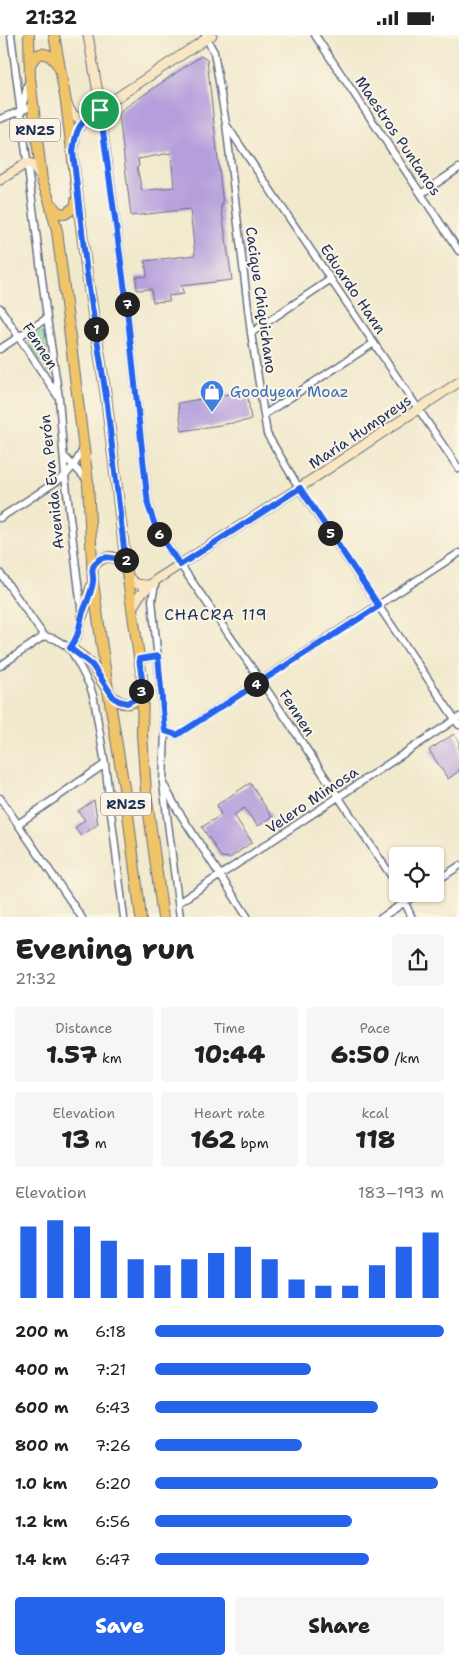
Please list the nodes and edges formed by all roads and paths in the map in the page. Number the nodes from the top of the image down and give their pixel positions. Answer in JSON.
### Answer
{"nodes":[{"id":1,"x":11,"y":35,"type":"edge"},
{"id":2,"x":29,"y":35,"type":"edge"},
{"id":3,"x":54,"y":35,"type":"edge"},
{"id":4,"x":88,"y":35,"type":"edge"},
{"id":5,"x":316,"y":35,"type":"edge"},
{"id":6,"x":208,"y":36,"type":"edge"},
{"id":7,"x":30,"y":65,"type":"junction"},
{"id":8,"x":62,"y":72,"type":"junction"},
{"id":9,"x":30,"y":78,"type":"junction"},
{"id":10,"x":66,"y":102,"type":"junction"},
{"id":11,"x":33,"y":106,"type":"junction"},
{"id":12,"x":100,"y":110,"type":"junction"},
{"id":13,"x":21,"y":111,"type":"junction"},
{"id":14,"x":0,"y":119,"type":"edge"},
{"id":15,"x":84,"y":119,"type":"junction"},
{"id":16,"x":226,"y":124,"type":"junction"},
{"id":17,"x":73,"y":152,"type":"junction"},
{"id":18,"x":27,"y":163,"type":"junction"},
{"id":19,"x":459,"y":168,"type":"edge"},
{"id":20,"x":0,"y":180,"type":"edge"},
{"id":21,"x":42,"y":181,"type":"junction"},
{"id":22,"x":78,"y":189,"type":"junction"},
{"id":23,"x":421,"y":194,"type":"junction"},
{"id":24,"x":49,"y":199,"type":"junction"},
{"id":25,"x":459,"y":251,"type":"edge"},
{"id":26,"x":331,"y":279,"type":"junction"},
{"id":27,"x":0,"y":308,"type":"edge"},
{"id":28,"x":47,"y":318,"type":"junction"},
{"id":29,"x":251,"y":333,"type":"junction"},
{"id":30,"x":19,"y":337,"type":"junction"},
{"id":31,"x":374,"y":343,"type":"junction"},
{"id":32,"x":0,"y":349,"type":"edge"},
{"id":33,"x":459,"y":382,"type":"edge"},
{"id":34,"x":59,"y":398,"type":"junction"},
{"id":35,"x":419,"y":409,"type":"junction"},
{"id":36,"x":264,"y":414,"type":"junction"},
{"id":37,"x":84,"y":447,"type":"junction"},
{"id":38,"x":64,"y":456,"type":"junction"},
{"id":39,"x":74,"y":465,"type":"junction"},
{"id":40,"x":459,"y":469,"type":"edge"},
{"id":41,"x":65,"y":476,"type":"junction"},
{"id":42,"x":88,"y":481,"type":"junction"},
{"id":43,"x":300,"y":488,"type":"junction"},
{"id":44,"x":0,"y":518,"type":"edge"},
{"id":45,"x":459,"y":553,"type":"edge"},
{"id":46,"x":180,"y":565,"type":"junction"},
{"id":47,"x":92,"y":568,"type":"junction"},
{"id":48,"x":127,"y":570,"type":"junction"},
{"id":49,"x":0,"y":573,"type":"edge"},
{"id":50,"x":93,"y":582,"type":"junction"},
{"id":51,"x":153,"y":583,"type":"junction"},
{"id":52,"x":379,"y":606,"type":"junction"},
{"id":53,"x":132,"y":608,"type":"junction"},
{"id":54,"x":82,"y":616,"type":"junction"},
{"id":55,"x":44,"y":636,"type":"junction"},
{"id":56,"x":70,"y":648,"type":"junction"},
{"id":57,"x":158,"y":656,"type":"junction"},
{"id":58,"x":139,"y":659,"type":"junction"},
{"id":59,"x":0,"y":666,"type":"edge"},
{"id":60,"x":261,"y":681,"type":"junction"},
{"id":61,"x":143,"y":685,"type":"junction"},
{"id":62,"x":108,"y":690,"type":"junction"},
{"id":63,"x":458,"y":720,"type":"edge"},
{"id":64,"x":165,"y":731,"type":"junction"},
{"id":65,"x":105,"y":764,"type":"junction"},
{"id":66,"x":163,"y":784,"type":"junction"},
{"id":67,"x":0,"y":798,"type":"edge"},
{"id":68,"x":337,"y":798,"type":"junction"},
{"id":69,"x":18,"y":824,"type":"junction"},
{"id":70,"x":459,"y":866,"type":"edge"},
{"id":71,"x":389,"y":874,"type":"edge"},
{"id":72,"x":221,"y":875,"type":"junction"},
{"id":73,"x":444,"y":876,"type":"edge"},
{"id":74,"x":404,"y":902,"type":"joint"},
{"id":75,"x":178,"y":903,"type":"junction"},
{"id":76,"x":80,"y":917,"type":"edge"},
{"id":77,"x":124,"y":917,"type":"edge"},
{"id":78,"x":141,"y":917,"type":"edge"},
{"id":79,"x":163,"y":917,"type":"edge"},
{"id":80,"x":180,"y":917,"type":"edge"},
{"id":81,"x":248,"y":917,"type":"edge"},
{"id":82,"x":381,"y":917,"type":"edge"},
{"id":83,"x":412,"y":917,"type":"edge"}],
"edges":[{"from":1,"to":13,"type":"street","name":"Avenida Eva Perón"},
{"from":2,"to":7,"type":"main road","number":"RN25"},
{"from":3,"to":8,"type":"main road","number":"RN25"},
{"from":4,"to":12,"type":"street"},
{"from":5,"to":23,"type":"street","name":"Maestros Puntanos"},
{"from":6,"to":12,"type":"street"},
{"from":6,"to":16,"type":"street","name":"Cacique Chiquichano"},
{"from":7,"to":8,"type":"main road"},
{"from":7,"to":9,"type":"main road","number":"RN25"},
{"from":8,"to":10,"type":"main road","number":"RN25"},
{"from":9,"to":11,"type":"main road","number":"RN25"},
{"from":9,"to":13,"type":"street"},
{"from":10,"to":15,"type":"street"},
{"from":10,"to":17,"type":"main road","number":"RN25"},
{"from":11,"to":13,"type":"street"},
{"from":11,"to":21,"type":"main road","number":"RN25"},
{"from":12,"to":15,"type":"street"},
{"from":12,"to":46,"type":"street","name":"Fennen"},
{"from":13,"to":14,"type":"street"},
{"from":13,"to":18,"type":"street","name":"Avenida Eva Perón"},
{"from":15,"to":17,"type":"street"},
{"from":16,"to":26,"type":"street","name":"Eduardo Hann"},
{"from":16,"to":29,"type":"street","name":"Cacique Chiquichano"},
{"from":17,"to":22,"type":"main road","number":"RN25"},
{"from":18,"to":20,"type":"street"},
{"from":18,"to":21,"type":"street"},
{"from":18,"to":28,"type":"street","name":"Avenida Eva Perón"},
{"from":19,"to":23,"type":"street"},
{"from":21,"to":24,"type":"main road","number":"RN25"},
{"from":22,"to":24,"type":"main road"},
{"from":22,"to":48,"type":"main road","number":"RN25"},
{"from":23,"to":25,"type":"street","name":"Maestros Puntanos"},
{"from":24,"to":37,"type":"main road","number":"RN25"},
{"from":26,"to":29,"type":"street"},
{"from":26,"to":31,"type":"street","name":"Eduardo Hann"},
{"from":27,"to":30,"type":"street","name":"Fennen"},
{"from":28,"to":30,"type":"street"},
{"from":28,"to":34,"type":"street","name":"Avenida Eva Perón"},
{"from":29,"to":36,"type":"street","name":"Cacique Chiquichano"},
{"from":30,"to":32,"type":"street"},
{"from":30,"to":34,"type":"street","name":"Fennen"},
{"from":31,"to":35,"type":"street","name":"Eduardo Hann"},
{"from":31,"to":36,"type":"street"},
{"from":33,"to":35,"type":"street","name":"María Humpreys"},
{"from":34,"to":38,"type":"street","name":"Avenida Eva Perón"},
{"from":35,"to":40,"type":"street","name":"Eduardo Hann"},
{"from":35,"to":43,"type":"street","name":"María Humpreys"},
{"from":36,"to":43,"type":"street","name":"Cacique Chiquichano"},
{"from":37,"to":39,"type":"street"},
{"from":37,"to":42,"type":"main road","number":"RN25"},
{"from":38,"to":39,"type":"street"},
{"from":38,"to":41,"type":"street","name":"Avenida Eva Perón"},
{"from":39,"to":41,"type":"street"},
{"from":39,"to":42,"type":"street"},
{"from":41,"to":44,"type":"street"},
{"from":41,"to":54,"type":"street","name":"Avenida Eva Perón"},
{"from":42,"to":47,"type":"main road","number":"RN25"},
{"from":43,"to":46,"type":"street","name":"María Humpreys"},
{"from":43,"to":52,"type":"street","name":"Cacique Chiquichano"},
{"from":45,"to":52,"type":"street"},
{"from":46,"to":51,"type":"street","name":"María Humpreys"},
{"from":46,"to":60,"type":"street","name":"Fennen"},
{"from":47,"to":48,"type":"main road"},
{"from":47,"to":50,"type":"main road","number":"RN25"},
{"from":48,"to":51,"type":"street"},
{"from":48,"to":53,"type":"main road","number":"RN25"},
{"from":49,"to":55,"type":"street"},
{"from":50,"to":54,"type":"main road"},
{"from":50,"to":62,"type":"main road","number":"RN25"},
{"from":51,"to":53,"type":"street","name":"María Humpreys"},
{"from":51,"to":57,"type":"street"},
{"from":52,"to":60,"type":"street"},
{"from":52,"to":63,"type":"street","name":"Cacique Chiquichano"},
{"from":53,"to":58,"type":"main road","number":"RN25"},
{"from":54,"to":56,"type":"street","name":"Avenida Eva Perón"},
{"from":55,"to":56,"type":"street"},
{"from":55,"to":59,"type":"street"},
{"from":56,"to":62,"type":"main road"},
{"from":56,"to":65,"type":"street"},
{"from":57,"to":58,"type":"street"},
{"from":57,"to":64,"type":"street"},
{"from":58,"to":61,"type":"main road","number":"RN25"},
{"from":60,"to":64,"type":"street"},
{"from":60,"to":68,"type":"street","name":"Fennen"},
{"from":61,"to":62,"type":"main road"},
{"from":61,"to":79,"type":"main road","number":"RN25"},
{"from":62,"to":78,"type":"main road","number":"RN25"},
{"from":63,"to":68,"type":"street","name":"Velero Mimosa"},
{"from":64,"to":66,"type":"street"},
{"from":65,"to":69,"type":"street"},
{"from":65,"to":77,"type":"street"},
{"from":66,"to":72,"type":"street"},
{"from":66,"to":75,"type":"street"},
{"from":67,"to":69,"type":"street"},
{"from":68,"to":71,"type":"street","name":"Fennen"},
{"from":68,"to":72,"type":"street","name":"Velero Mimosa"},
{"from":69,"to":76,"type":"street"},
{"from":70,"to":73,"type":"street"},
{"from":72,"to":75,"type":"street","name":"Velero Mimosa"},
{"from":72,"to":81,"type":"street"},
{"from":74,"to":82,"type":"street"},
{"from":74,"to":83,"type":"street"},
{"from":75,"to":80,"type":"street"}]}
